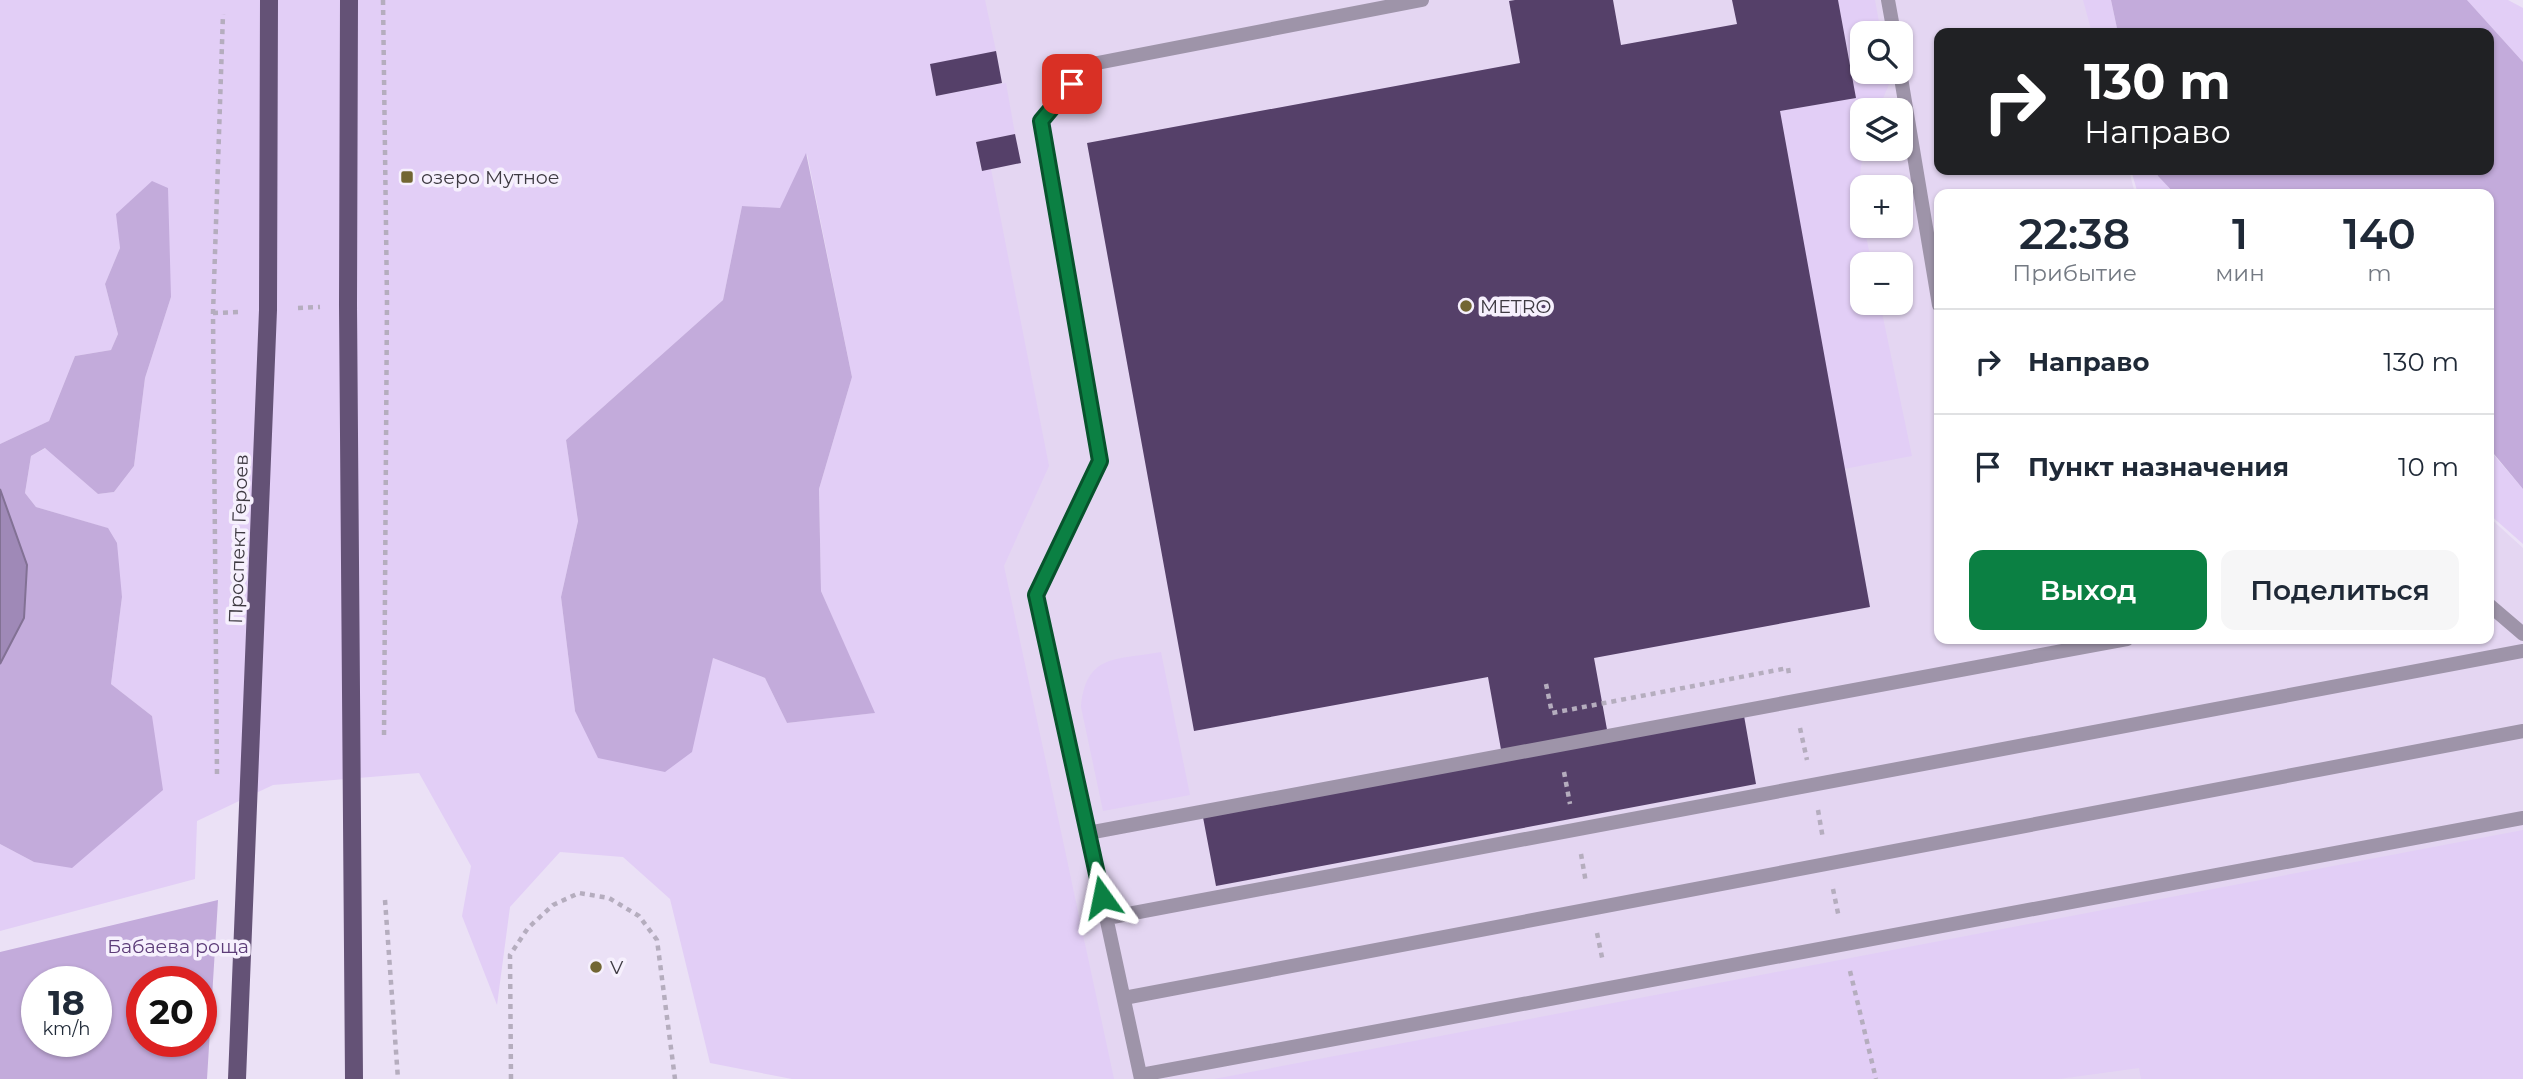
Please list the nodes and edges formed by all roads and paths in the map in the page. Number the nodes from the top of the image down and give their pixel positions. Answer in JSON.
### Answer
{"nodes":[{"id":1,"x":269,"y":0,"type":"edge"},
{"id":2,"x":349,"y":0,"type":"edge"},
{"id":3,"x":383,"y":0,"type":"edge"},
{"id":4,"x":1422,"y":0,"type":"edge"},
{"id":5,"x":1888,"y":0,"type":"edge"},
{"id":6,"x":223,"y":14,"type":"dead end"},
{"id":7,"x":1892,"y":21,"type":"edge"},
{"id":8,"x":1902,"y":84,"type":"edge"},
{"id":9,"x":1934,"y":275,"type":"edge"},
{"id":10,"x":2494,"y":609,"type":"edge"},
{"id":11,"x":2523,"y":634,"type":"edge"},
{"id":12,"x":2100,"y":644,"type":"edge"},
{"id":13,"x":2523,"y":651,"type":"edge"},
{"id":14,"x":2523,"y":731,"type":"edge"},
{"id":15,"x":384,"y":744,"type":"dead end"},
{"id":16,"x":217,"y":774,"type":"dead end"},
{"id":17,"x":2523,"y":818,"type":"edge"},
{"id":18,"x":1088,"y":833,"type":"junction"},
{"id":19,"x":385,"y":894,"type":"dead end"},
{"id":20,"x":1107,"y":918,"type":"junction"},
{"id":21,"x":1124,"y":998,"type":"junction"},
{"id":22,"x":1141,"y":1077,"type":"edge"},
{"id":23,"x":237,"y":1079,"type":"edge"},
{"id":24,"x":354,"y":1079,"type":"edge"},
{"id":25,"x":398,"y":1079,"type":"edge"},
{"id":26,"x":511,"y":1079,"type":"edge"},
{"id":27,"x":676,"y":1079,"type":"edge"}],
"edges":[{"from":1,"to":23,"type":"main road","name":"Проспект Героев"},
{"from":2,"to":24,"type":"main road"},
{"from":3,"to":15,"type":"path"},
{"from":4,"to":18,"type":"lane"},
{"from":5,"to":7,"type":"lane"},
{"from":6,"to":16,"type":"path"},
{"from":8,"to":9,"type":"lane"},
{"from":10,"to":11,"type":"lane"},
{"from":12,"to":18,"type":"lane"},
{"from":13,"to":20,"type":"lane"},
{"from":14,"to":21,"type":"lane"},
{"from":17,"to":22,"type":"lane"},
{"from":18,"to":20,"type":"lane"},
{"from":19,"to":25,"type":"path"},
{"from":20,"to":21,"type":"lane"},
{"from":21,"to":22,"type":"lane"},
{"from":26,"to":27,"type":"path"}]}
